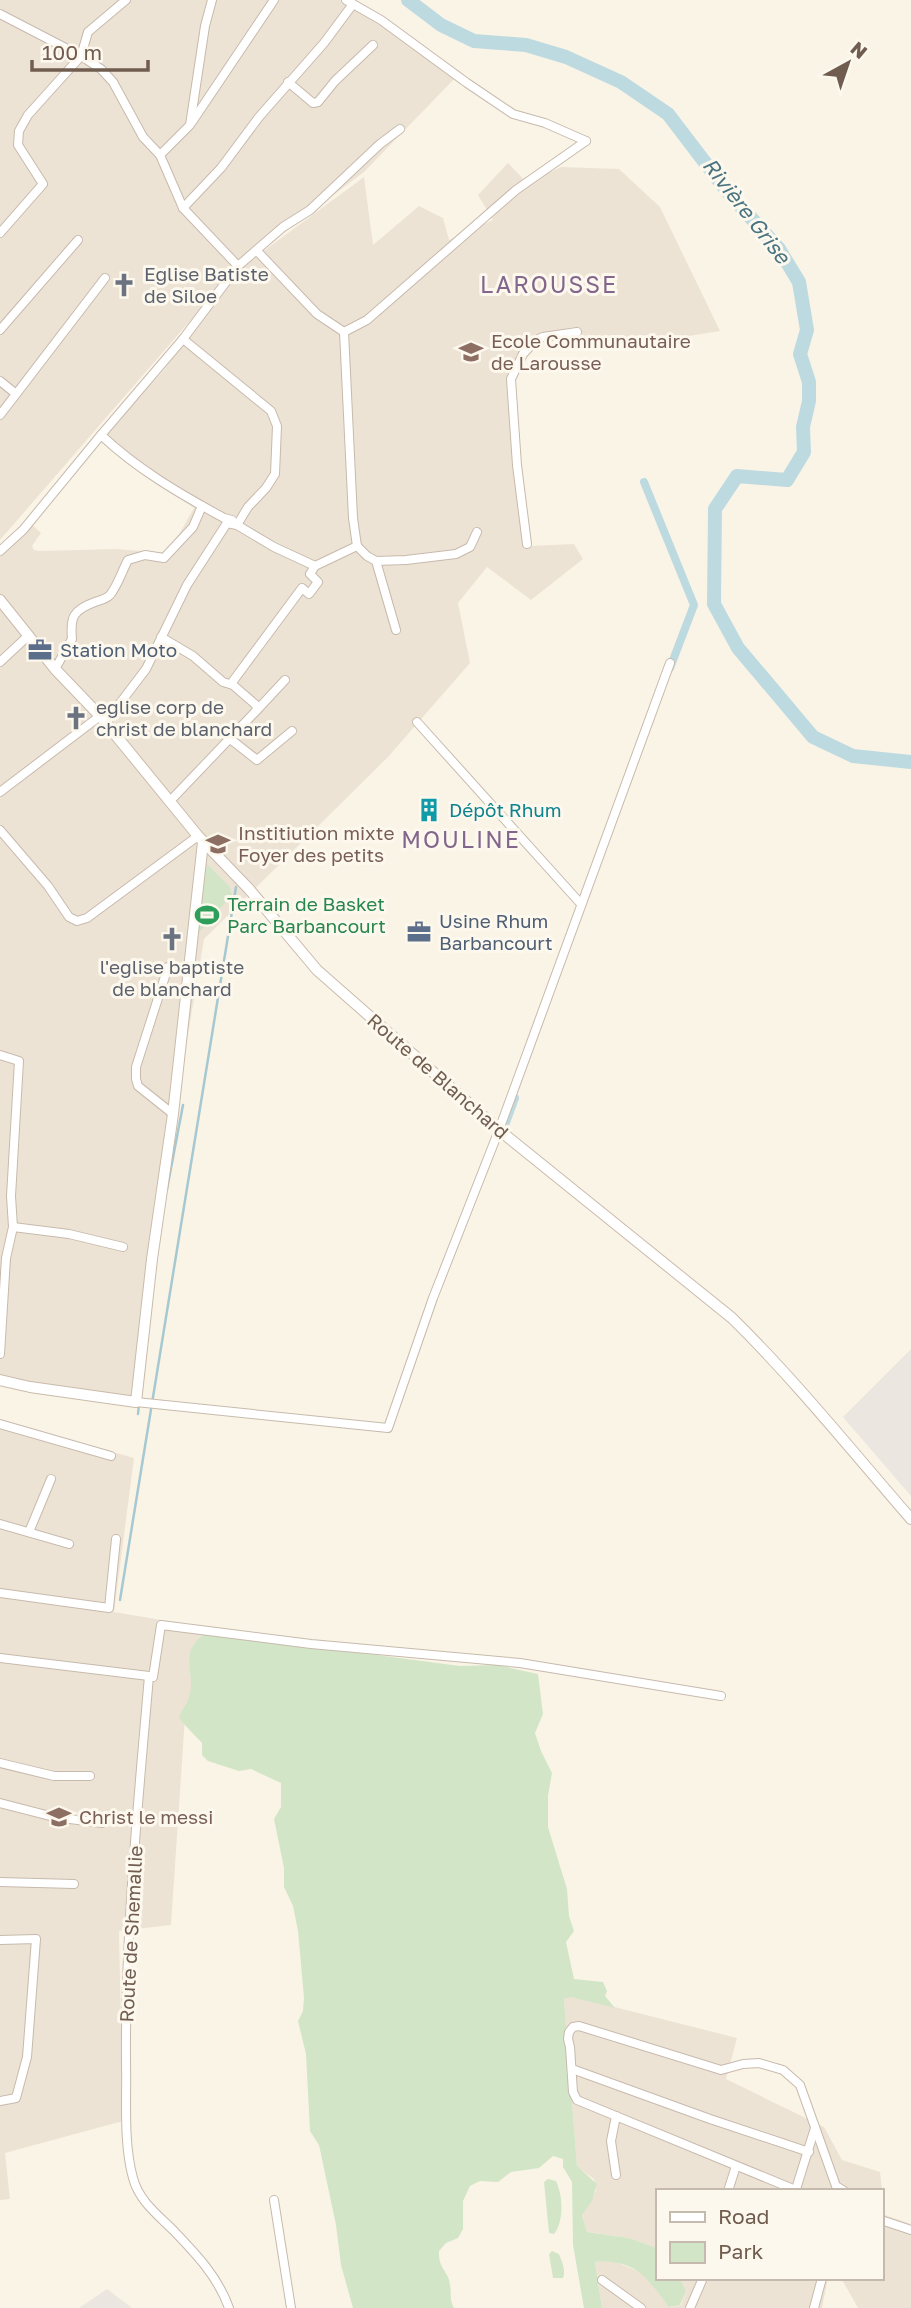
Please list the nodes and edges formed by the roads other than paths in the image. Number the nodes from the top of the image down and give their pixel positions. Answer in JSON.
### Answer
{"nodes":[{"id":1,"x":126,"y":0,"type":"edge"},
{"id":2,"x":212,"y":0,"type":"edge"},
{"id":3,"x":274,"y":0,"type":"edge"},
{"id":4,"x":349,"y":2,"type":"edge"},
{"id":5,"x":0,"y":14,"type":"edge"},
{"id":6,"x":373,"y":45,"type":"dead end"},
{"id":7,"x":81,"y":56,"type":"junction"},
{"id":8,"x":288,"y":82,"type":"junction"},
{"id":9,"x":190,"y":125,"type":"junction"},
{"id":10,"x":400,"y":129,"type":"dead end"},
{"id":11,"x":160,"y":155,"type":"junction"},
{"id":12,"x":183,"y":208,"type":"junction"},
{"id":13,"x":0,"y":233,"type":"edge"},
{"id":14,"x":78,"y":240,"type":"dead end"},
{"id":15,"x":257,"y":251,"type":"junction"},
{"id":16,"x":239,"y":266,"type":"junction"},
{"id":17,"x":104,"y":278,"type":"dead end"},
{"id":18,"x":0,"y":330,"type":"edge"},
{"id":19,"x":344,"y":332,"type":"junction"},
{"id":20,"x":577,"y":332,"type":"dead end"},
{"id":21,"x":183,"y":339,"type":"junction"},
{"id":22,"x":0,"y":381,"type":"edge"},
{"id":23,"x":15,"y":393,"type":"junction"},
{"id":24,"x":0,"y":415,"type":"edge"},
{"id":25,"x":101,"y":435,"type":"junction"},
{"id":26,"x":202,"y":506,"type":"junction"},
{"id":27,"x":238,"y":524,"type":"junction"},
{"id":28,"x":477,"y":532,"type":"dead end"},
{"id":29,"x":527,"y":544,"type":"dead end"},
{"id":30,"x":357,"y":546,"type":"junction"},
{"id":31,"x":0,"y":551,"type":"edge"},
{"id":32,"x":376,"y":561,"type":"junction"},
{"id":33,"x":315,"y":566,"type":"junction"},
{"id":34,"x":0,"y":600,"type":"edge"},
{"id":35,"x":396,"y":630,"type":"dead end"},
{"id":36,"x":30,"y":635,"type":"junction"},
{"id":37,"x":161,"y":637,"type":"junction"},
{"id":38,"x":0,"y":662,"type":"edge"},
{"id":39,"x":670,"y":663,"type":"dead end"},
{"id":40,"x":55,"y":669,"type":"junction"},
{"id":41,"x":285,"y":680,"type":"dead end"},
{"id":42,"x":233,"y":685,"type":"junction"},
{"id":43,"x":257,"y":710,"type":"junction"},
{"id":44,"x":103,"y":719,"type":"junction"},
{"id":45,"x":417,"y":722,"type":"dead end"},
{"id":46,"x":292,"y":731,"type":"dead end"},
{"id":47,"x":229,"y":738,"type":"junction"},
{"id":48,"x":0,"y":792,"type":"edge"},
{"id":49,"x":171,"y":800,"type":"junction"},
{"id":50,"x":0,"y":830,"type":"edge"},
{"id":51,"x":201,"y":839,"type":"junction"},
{"id":52,"x":581,"y":904,"type":"junction"},
{"id":53,"x":188,"y":971,"type":"junction"},
{"id":54,"x":0,"y":1055,"type":"edge"},
{"id":55,"x":173,"y":1114,"type":"junction"},
{"id":56,"x":499,"y":1130,"type":"junction"},
{"id":57,"x":0,"y":1193,"type":"edge"},
{"id":58,"x":11,"y":1196,"type":"junction"},
{"id":59,"x":13,"y":1227,"type":"junction"},
{"id":60,"x":123,"y":1247,"type":"dead end"},
{"id":61,"x":3,"y":1257,"type":"edge"},
{"id":62,"x":0,"y":1354,"type":"edge"},
{"id":63,"x":0,"y":1380,"type":"edge"},
{"id":64,"x":139,"y":1402,"type":"junction"},
{"id":65,"x":0,"y":1424,"type":"edge"},
{"id":66,"x":111,"y":1456,"type":"dead end"},
{"id":67,"x":51,"y":1479,"type":"dead end"},
{"id":68,"x":911,"y":1518,"type":"edge"},
{"id":69,"x":0,"y":1524,"type":"edge"},
{"id":70,"x":29,"y":1532,"type":"junction"},
{"id":71,"x":116,"y":1539,"type":"dead end"},
{"id":72,"x":69,"y":1544,"type":"dead end"},
{"id":73,"x":0,"y":1593,"type":"edge"},
{"id":74,"x":109,"y":1608,"type":"junction"},
{"id":75,"x":107,"y":1618,"type":"dead end"},
{"id":76,"x":0,"y":1658,"type":"edge"},
{"id":77,"x":149,"y":1676,"type":"junction"},
{"id":78,"x":721,"y":1696,"type":"dead end"},
{"id":79,"x":0,"y":1763,"type":"edge"},
{"id":80,"x":90,"y":1776,"type":"dead end"},
{"id":81,"x":0,"y":1803,"type":"edge"},
{"id":82,"x":102,"y":1823,"type":"dead end"},
{"id":83,"x":0,"y":1882,"type":"edge"},
{"id":84,"x":74,"y":1884,"type":"dead end"},
{"id":85,"x":0,"y":1940,"type":"edge"},
{"id":86,"x":572,"y":2069,"type":"junction"},
{"id":87,"x":0,"y":2101,"type":"edge"},
{"id":88,"x":616,"y":2116,"type":"junction"},
{"id":89,"x":815,"y":2125,"type":"junction"},
{"id":90,"x":808,"y":2152,"type":"junction"},
{"id":91,"x":736,"y":2166,"type":"junction"},
{"id":92,"x":616,"y":2175,"type":"dead end"},
{"id":93,"x":729,"y":2189,"type":"edge"},
{"id":94,"x":794,"y":2189,"type":"edge"},
{"id":95,"x":797,"y":2189,"type":"edge"},
{"id":96,"x":841,"y":2189,"type":"edge"},
{"id":97,"x":274,"y":2200,"type":"dead end"},
{"id":98,"x":883,"y":2221,"type":"edge"},
{"id":99,"x":911,"y":2230,"type":"edge"},
{"id":100,"x":602,"y":2280,"type":"dead end"},
{"id":101,"x":702,"y":2280,"type":"edge"},
{"id":102,"x":821,"y":2280,"type":"edge"},
{"id":103,"x":229,"y":2308,"type":"edge"},
{"id":104,"x":290,"y":2308,"type":"edge"},
{"id":105,"x":641,"y":2308,"type":"edge"},
{"id":106,"x":690,"y":2308,"type":"edge"},
{"id":107,"x":814,"y":2308,"type":"edge"}],
"edges":[{"from":1,"to":7,"type":"street"},
{"from":2,"to":9,"type":"street"},
{"from":3,"to":9,"type":"street"},
{"from":4,"to":8,"type":"street"},
{"from":4,"to":19,"type":"street"},
{"from":5,"to":7,"type":"street"},
{"from":6,"to":8,"type":"street"},
{"from":7,"to":11,"type":"street"},
{"from":7,"to":13,"type":"street"},
{"from":8,"to":12,"type":"street"},
{"from":9,"to":11,"type":"street"},
{"from":10,"to":15,"type":"street"},
{"from":11,"to":12,"type":"street"},
{"from":12,"to":16,"type":"street"},
{"from":14,"to":18,"type":"street"},
{"from":15,"to":16,"type":"street"},
{"from":15,"to":19,"type":"street"},
{"from":16,"to":21,"type":"street"},
{"from":17,"to":23,"type":"street"},
{"from":19,"to":30,"type":"street"},
{"from":20,"to":29,"type":"street"},
{"from":21,"to":25,"type":"street"},
{"from":21,"to":27,"type":"street"},
{"from":22,"to":23,"type":"street"},
{"from":23,"to":24,"type":"street"},
{"from":25,"to":26,"type":"street"},
{"from":25,"to":31,"type":"street"},
{"from":26,"to":27,"type":"street"},
{"from":26,"to":40,"type":"street"},
{"from":27,"to":33,"type":"street"},
{"from":27,"to":37,"type":"street"},
{"from":28,"to":32,"type":"street"},
{"from":30,"to":32,"type":"street"},
{"from":30,"to":33,"type":"street"},
{"from":32,"to":35,"type":"street"},
{"from":33,"to":42,"type":"street"},
{"from":34,"to":36,"type":"street","name":"Route de Blanchard"},
{"from":36,"to":38,"type":"street"},
{"from":36,"to":40,"type":"street","name":"Route de Blanchard"},
{"from":37,"to":42,"type":"street"},
{"from":37,"to":44,"type":"street"},
{"from":39,"to":52,"type":"street"},
{"from":40,"to":44,"type":"street","name":"Route de Blanchard"},
{"from":41,"to":43,"type":"street"},
{"from":42,"to":43,"type":"street"},
{"from":43,"to":47,"type":"street"},
{"from":44,"to":48,"type":"street"},
{"from":44,"to":49,"type":"street","name":"Route de Blanchard"},
{"from":45,"to":52,"type":"street"},
{"from":46,"to":47,"type":"street"},
{"from":47,"to":49,"type":"street"},
{"from":49,"to":51,"type":"street","name":"Route de Blanchard"},
{"from":50,"to":51,"type":"street"},
{"from":51,"to":53,"type":"street"},
{"from":51,"to":56,"type":"street","name":"Route de Blanchard"},
{"from":52,"to":56,"type":"street"},
{"from":53,"to":55,"type":"street"},
{"from":53,"to":55,"type":"street"},
{"from":54,"to":58,"type":"street"},
{"from":55,"to":64,"type":"street"},
{"from":56,"to":64,"type":"street"},
{"from":56,"to":68,"type":"street","name":"Route de Blanchard"},
{"from":57,"to":58,"type":"street"},
{"from":58,"to":59,"type":"street"},
{"from":59,"to":60,"type":"street"},
{"from":59,"to":61,"type":"street"},
{"from":61,"to":62,"type":"street"},
{"from":63,"to":64,"type":"street"},
{"from":65,"to":66,"type":"street"},
{"from":67,"to":70,"type":"street"},
{"from":69,"to":70,"type":"street"},
{"from":70,"to":72,"type":"street"},
{"from":71,"to":74,"type":"street"},
{"from":73,"to":74,"type":"street"},
{"from":74,"to":75,"type":"street"},
{"from":76,"to":77,"type":"street"},
{"from":77,"to":78,"type":"street","name":"Route de Shemallie"},
{"from":77,"to":103,"type":"street","name":"Route de Shemallie"},
{"from":79,"to":80,"type":"street"},
{"from":81,"to":82,"type":"street"},
{"from":83,"to":84,"type":"street"},
{"from":85,"to":87,"type":"street"},
{"from":86,"to":88,"type":"street"},
{"from":86,"to":89,"type":"street"},
{"from":86,"to":90,"type":"street"},
{"from":88,"to":91,"type":"street"},
{"from":88,"to":92,"type":"street"},
{"from":89,"to":90,"type":"street"},
{"from":89,"to":96,"type":"street"},
{"from":90,"to":95,"type":"street"},
{"from":91,"to":93,"type":"street"},
{"from":91,"to":94,"type":"street"},
{"from":97,"to":104,"type":"street"},
{"from":98,"to":99,"type":"street"},
{"from":100,"to":105,"type":"street"},
{"from":101,"to":106,"type":"street"},
{"from":102,"to":107,"type":"street"}]}
